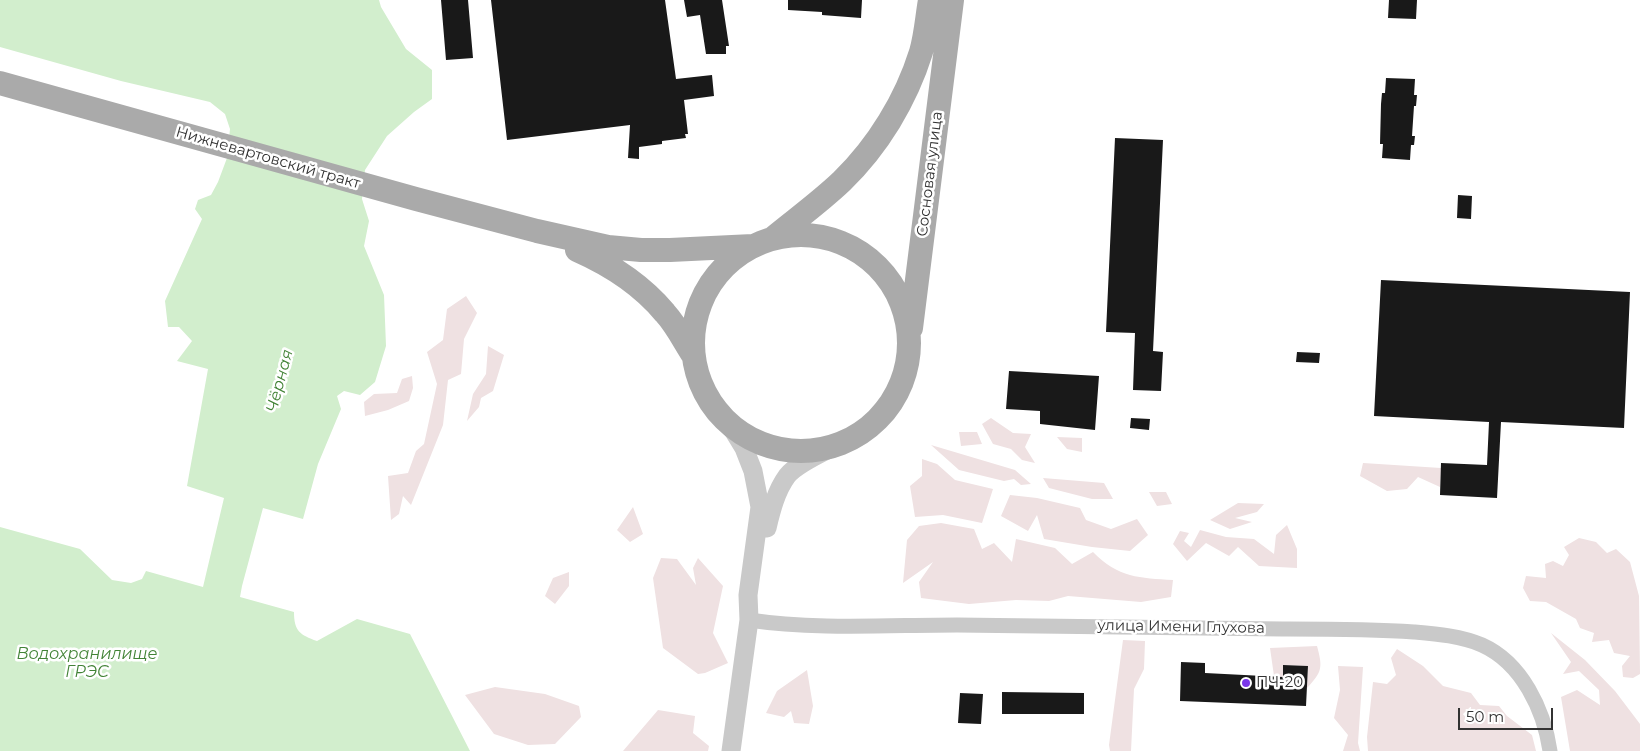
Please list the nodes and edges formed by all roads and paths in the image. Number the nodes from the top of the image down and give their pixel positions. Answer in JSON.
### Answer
{"nodes":[{"id":1,"x":930,"y":0,"type":"edge"},
{"id":2,"x":952,"y":0,"type":"edge"},
{"id":3,"x":0,"y":83,"type":"edge"},
{"id":4,"x":537,"y":231,"type":"junction"},
{"id":5,"x":762,"y":243,"type":"junction"},
{"id":6,"x":908,"y":347,"type":"junction"},
{"id":7,"x":693,"y":355,"type":"junction"},
{"id":8,"x":730,"y":424,"type":"junction"},
{"id":9,"x":841,"y":443,"type":"junction"},
{"id":10,"x":749,"y":620,"type":"junction"},
{"id":11,"x":731,"y":751,"type":"edge"},
{"id":12,"x":1550,"y":751,"type":"edge"}],
"edges":[{"from":1,"to":5,"type":"main road"},
{"from":2,"to":6,"type":"main road","name":"Сосновая улица"},
{"from":3,"to":4,"type":"main road","name":"Нижневартовский тракт"},
{"from":4,"to":5,"type":"main road","name":"Нижневартовский тракт"},
{"from":4,"to":7,"type":"main road","name":"Нижневартовский тракт"},
{"from":5,"to":6,"type":"main road","name":"Нижневартовский тракт"},
{"from":5,"to":7,"type":"main road"},
{"from":6,"to":9,"type":"main road"},
{"from":7,"to":8,"type":"main road"},
{"from":8,"to":9,"type":"main road"},
{"from":8,"to":10,"type":"street"},
{"from":9,"to":10,"type":"street"},
{"from":10,"to":11,"type":"street"},
{"from":10,"to":12,"type":"street","name":"улица Имени Глухова"}]}
